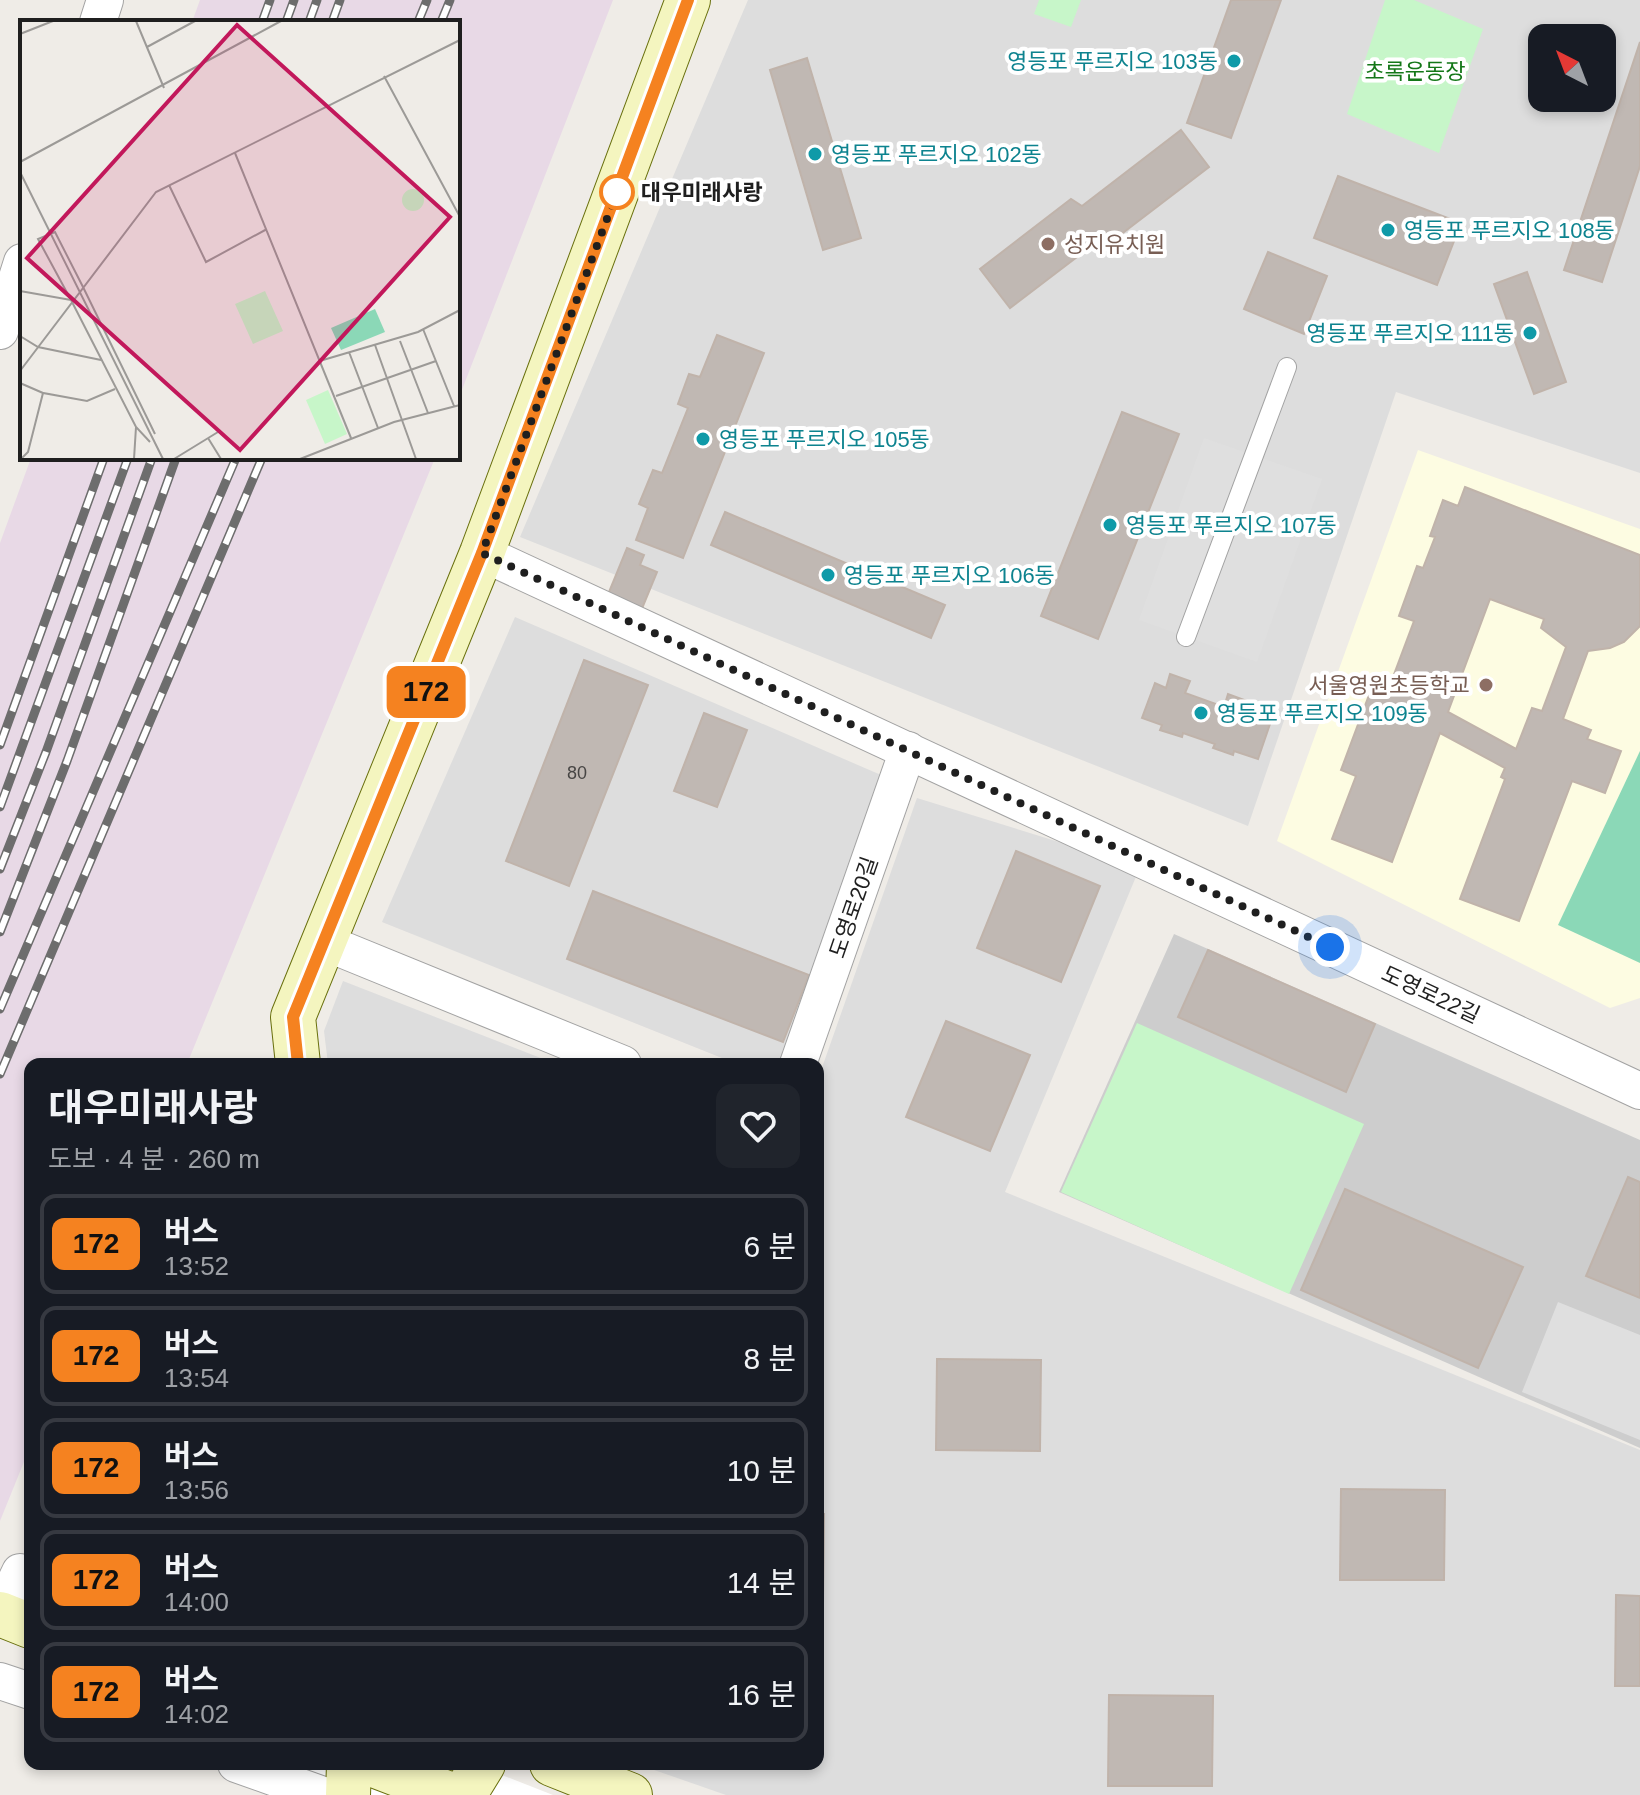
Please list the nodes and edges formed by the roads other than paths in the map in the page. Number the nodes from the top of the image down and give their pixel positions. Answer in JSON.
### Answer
{"nodes":[{"id":1,"x":105,"y":0,"type":"edge"},
{"id":2,"x":688,"y":0,"type":"edge"},
{"id":3,"x":99,"y":20,"type":"edge"},
{"id":4,"x":20,"y":268,"type":"edge"},
{"id":5,"x":0,"y":331,"type":"edge"},
{"id":6,"x":1287,"y":367,"type":"dead end"},
{"id":7,"x":482,"y":553,"type":"junction"},
{"id":8,"x":1186,"y":637,"type":"dead end"},
{"id":9,"x":908,"y":750,"type":"junction"},
{"id":10,"x":324,"y":942,"type":"junction"},
{"id":11,"x":297,"y":1058,"type":"edge"},
{"id":12,"x":608,"y":1058,"type":"edge"},
{"id":13,"x":800,"y":1058,"type":"edge"},
{"id":14,"x":1640,"y":1091,"type":"edge"},
{"id":15,"x":24,"y":1573,"type":"edge"},
{"id":16,"x":0,"y":1614,"type":"edge"},
{"id":17,"x":24,"y":1624,"type":"edge"},
{"id":18,"x":0,"y":1681,"type":"edge"},
{"id":19,"x":24,"y":1689,"type":"edge"},
{"id":20,"x":253,"y":1770,"type":"edge"},
{"id":21,"x":349,"y":1770,"type":"edge"},
{"id":22,"x":387,"y":1770,"type":"edge"},
{"id":23,"x":479,"y":1770,"type":"edge"},
{"id":24,"x":567,"y":1770,"type":"edge"},
{"id":25,"x":323,"y":1795,"type":"edge"},
{"id":26,"x":348,"y":1795,"type":"edge"},
{"id":27,"x":452,"y":1795,"type":"edge"},
{"id":28,"x":464,"y":1795,"type":"edge"},
{"id":29,"x":630,"y":1795,"type":"edge"}],
"edges":[{"from":1,"to":3,"type":"street"},
{"from":2,"to":7,"type":"street"},
{"from":4,"to":5,"type":"street"},
{"from":6,"to":8,"type":"lane"},
{"from":7,"to":9,"type":"street","name":"도영로22길"},
{"from":7,"to":10,"type":"street"},
{"from":9,"to":13,"type":"street","name":"도영로20길"},
{"from":9,"to":14,"type":"street","name":"도영로22길"},
{"from":10,"to":11,"type":"street"},
{"from":10,"to":12,"type":"street"},
{"from":15,"to":16,"type":"street"},
{"from":16,"to":17,"type":"street"},
{"from":18,"to":19,"type":"street"},
{"from":20,"to":25,"type":"street"},
{"from":21,"to":26,"type":"street"},
{"from":22,"to":27,"type":"street"},
{"from":23,"to":28,"type":"street"},
{"from":24,"to":29,"type":"street"}]}
